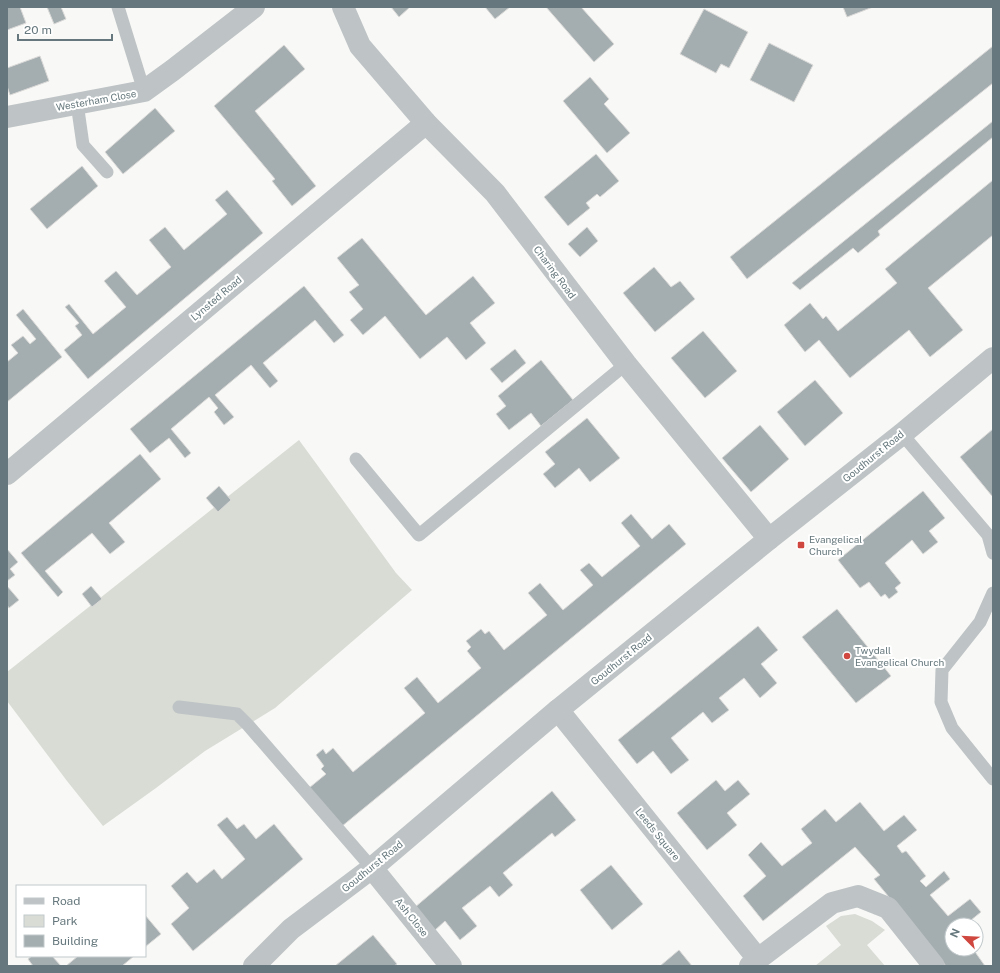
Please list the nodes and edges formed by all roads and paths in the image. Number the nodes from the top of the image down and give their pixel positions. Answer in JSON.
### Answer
{"nodes":[{"id":1,"x":118,"y":7,"type":"edge"},
{"id":2,"x":254,"y":7,"type":"edge"},
{"id":3,"x":343,"y":7,"type":"edge"},
{"id":4,"x":144,"y":91,"type":"junction"},
{"id":5,"x":77,"y":104,"type":"junction"},
{"id":6,"x":7,"y":117,"type":"edge"},
{"id":7,"x":426,"y":123,"type":"junction"},
{"id":8,"x":108,"y":172,"type":"dead end"},
{"id":9,"x":993,"y":358,"type":"edge"},
{"id":10,"x":626,"y":364,"type":"junction"},
{"id":11,"x":902,"y":434,"type":"junction"},
{"id":12,"x":356,"y":459,"type":"dead end"},
{"id":13,"x":7,"y":474,"type":"edge"},
{"id":14,"x":769,"y":539,"type":"junction"},
{"id":15,"x":993,"y":553,"type":"edge"},
{"id":16,"x":993,"y":593,"type":"edge"},
{"id":17,"x":179,"y":707,"type":"dead end"},
{"id":18,"x":558,"y":710,"type":"junction"},
{"id":19,"x":993,"y":779,"type":"edge"},
{"id":20,"x":372,"y":868,"type":"junction"},
{"id":21,"x":754,"y":962,"type":"edge"},
{"id":22,"x":254,"y":966,"type":"edge"},
{"id":23,"x":451,"y":966,"type":"edge"},
{"id":24,"x":934,"y":966,"type":"edge"}],
"edges":[{"from":1,"to":4,"type":"lane"},
{"from":2,"to":4,"type":"street","name":"Westerham Close"},
{"from":3,"to":7,"type":"street","name":"Charing Road"},
{"from":4,"to":5,"type":"street","name":"Westerham Close"},
{"from":5,"to":6,"type":"street","name":"Westerham Close"},
{"from":5,"to":8,"type":"lane"},
{"from":7,"to":10,"type":"street","name":"Charing Road"},
{"from":7,"to":13,"type":"street","name":"Lynsted Road"},
{"from":9,"to":11,"type":"street","name":"Goudhurst Road"},
{"from":10,"to":12,"type":"lane"},
{"from":10,"to":14,"type":"street","name":"Charing Road"},
{"from":11,"to":14,"type":"street","name":"Goudhurst Road"},
{"from":11,"to":15,"type":"lane"},
{"from":14,"to":18,"type":"street","name":"Goudhurst Road"},
{"from":16,"to":19,"type":"lane"},
{"from":17,"to":20,"type":"lane"},
{"from":18,"to":20,"type":"street","name":"Goudhurst Road"},
{"from":18,"to":21,"type":"street","name":"Leeds Square"},
{"from":20,"to":22,"type":"street","name":"Goudhurst Road"},
{"from":20,"to":23,"type":"street","name":"Ash Close"},
{"from":21,"to":24,"type":"street","name":"Leeds Square"}]}
